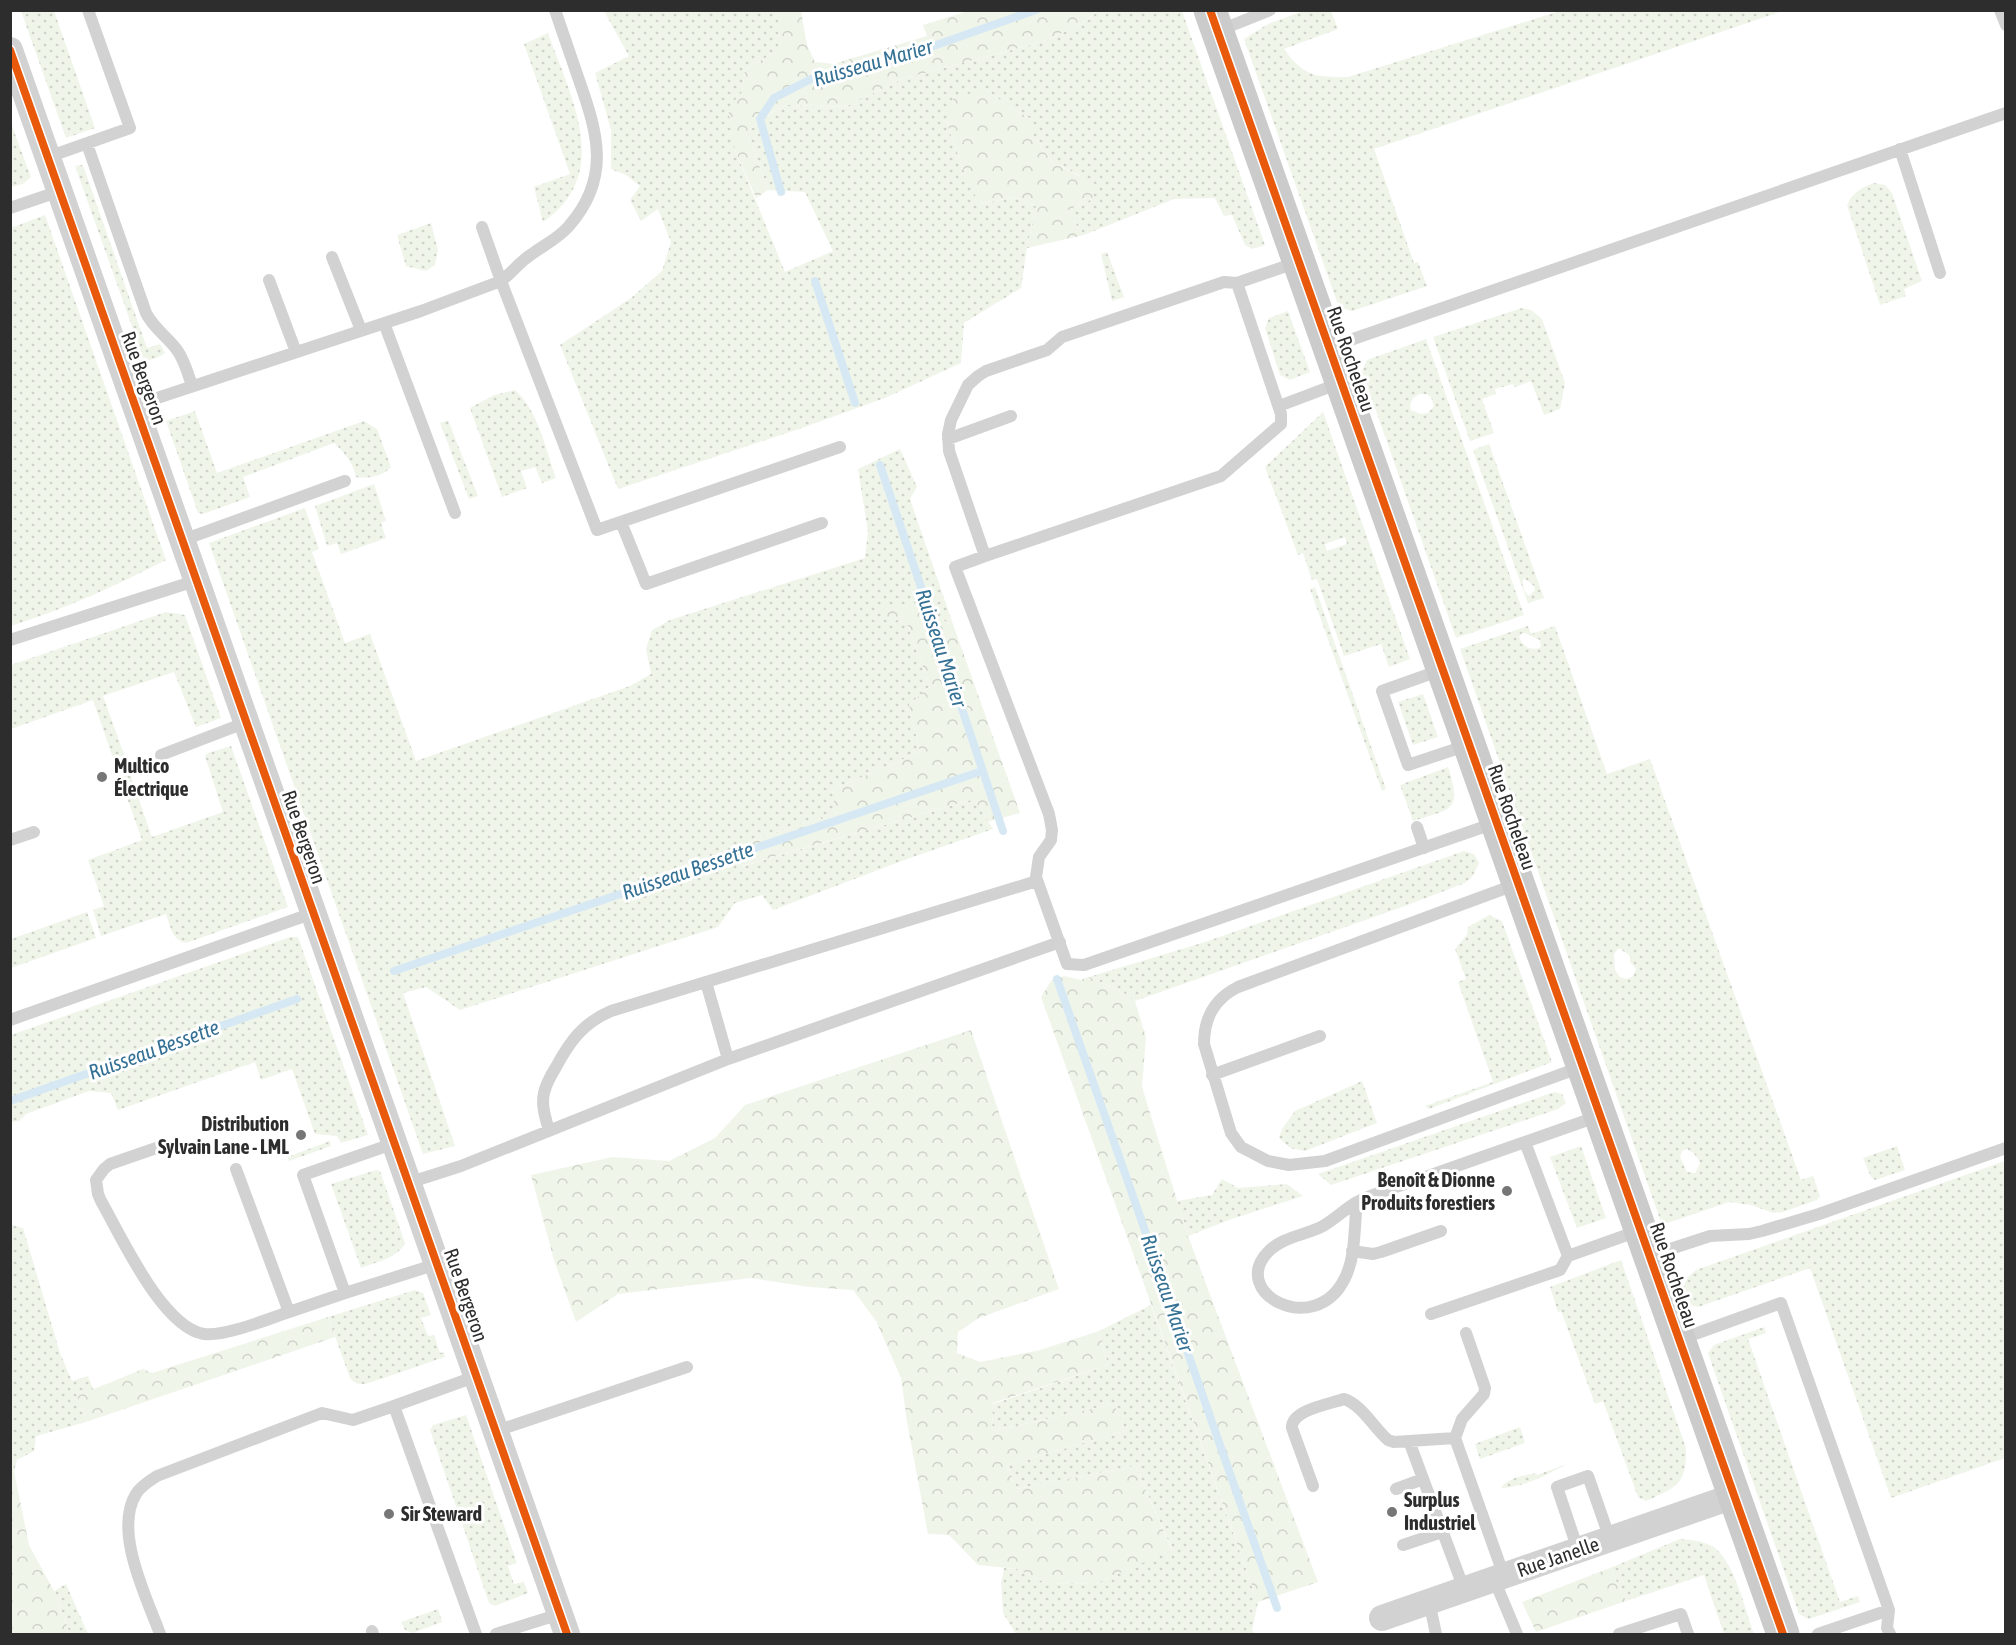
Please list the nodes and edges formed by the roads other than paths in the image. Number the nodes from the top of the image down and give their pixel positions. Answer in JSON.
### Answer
{"nodes":[{"id":1,"x":88,"y":10,"type":"edge"},
{"id":2,"x":555,"y":10,"type":"edge"},
{"id":3,"x":1270,"y":10,"type":"edge"},
{"id":4,"x":2000,"y":10,"type":"edge"},
{"id":5,"x":1213,"y":21,"type":"edge"},
{"id":6,"x":2006,"y":25,"type":"edge"},
{"id":7,"x":13,"y":67,"type":"edge"},
{"id":8,"x":2006,"y":113,"type":"edge"},
{"id":9,"x":87,"y":144,"type":"junction"},
{"id":10,"x":1899,"y":149,"type":"junction"},
{"id":11,"x":48,"y":157,"type":"junction"},
{"id":12,"x":60,"y":191,"type":"junction"},
{"id":13,"x":10,"y":208,"type":"edge"},
{"id":14,"x":482,"y":227,"type":"dead end"},
{"id":15,"x":332,"y":257,"type":"dead end"},
{"id":16,"x":1299,"y":262,"type":"junction"},
{"id":17,"x":1940,"y":273,"type":"dead end"},
{"id":18,"x":269,"y":280,"type":"dead end"},
{"id":19,"x":501,"y":281,"type":"junction"},
{"id":20,"x":1238,"y":284,"type":"junction"},
{"id":21,"x":384,"y":322,"type":"junction"},
{"id":22,"x":361,"y":330,"type":"junction"},
{"id":23,"x":1329,"y":348,"type":"junction"},
{"id":24,"x":296,"y":352,"type":"junction"},
{"id":25,"x":1341,"y":382,"type":"junction"},
{"id":26,"x":192,"y":386,"type":"junction"},
{"id":27,"x":136,"y":405,"type":"junction"},
{"id":28,"x":1279,"y":406,"type":"junction"},
{"id":29,"x":1011,"y":416,"type":"dead end"},
{"id":30,"x":948,"y":439,"type":"junction"},
{"id":31,"x":840,"y":447,"type":"dead end"},
{"id":32,"x":345,"y":481,"type":"dead end"},
{"id":33,"x":455,"y":513,"type":"dead end"},
{"id":34,"x":621,"y":522,"type":"junction"},
{"id":35,"x":822,"y":524,"type":"dead end"},
{"id":36,"x":183,"y":540,"type":"junction"},
{"id":37,"x":985,"y":556,"type":"junction"},
{"id":38,"x":198,"y":580,"type":"junction"},
{"id":39,"x":10,"y":640,"type":"edge"},
{"id":40,"x":1443,"y":669,"type":"junction"},
{"id":41,"x":247,"y":723,"type":"junction"},
{"id":42,"x":1470,"y":745,"type":"junction"},
{"id":43,"x":161,"y":755,"type":"dead end"},
{"id":44,"x":1497,"y":822,"type":"junction"},
{"id":45,"x":1417,"y":827,"type":"dead end"},
{"id":46,"x":34,"y":832,"type":"dead end"},
{"id":47,"x":10,"y":840,"type":"edge"},
{"id":48,"x":1424,"y":848,"type":"junction"},
{"id":49,"x":1037,"y":881,"type":"junction"},
{"id":50,"x":1518,"y":883,"type":"junction"},
{"id":51,"x":313,"y":913,"type":"junction"},
{"id":52,"x":1059,"y":942,"type":"junction"},
{"id":53,"x":706,"y":982,"type":"junction"},
{"id":54,"x":10,"y":1020,"type":"edge"},
{"id":55,"x":1320,"y":1036,"type":"dead end"},
{"id":56,"x":728,"y":1059,"type":"junction"},
{"id":57,"x":1583,"y":1066,"type":"junction"},
{"id":58,"x":1212,"y":1075,"type":"junction"},
{"id":59,"x":1601,"y":1116,"type":"junction"},
{"id":60,"x":549,"y":1131,"type":"junction"},
{"id":61,"x":1525,"y":1142,"type":"junction"},
{"id":62,"x":395,"y":1143,"type":"junction"},
{"id":63,"x":165,"y":1146,"type":"dead end"},
{"id":64,"x":2006,"y":1148,"type":"edge"},
{"id":65,"x":236,"y":1169,"type":"dead end"},
{"id":66,"x":408,"y":1183,"type":"junction"},
{"id":67,"x":1357,"y":1202,"type":"junction"},
{"id":68,"x":1441,"y":1231,"type":"dead end"},
{"id":69,"x":1646,"y":1243,"type":"junction"},
{"id":70,"x":1352,"y":1251,"type":"junction"},
{"id":71,"x":1568,"y":1256,"type":"junction"},
{"id":72,"x":437,"y":1264,"type":"junction"},
{"id":73,"x":345,"y":1293,"type":"junction"},
{"id":74,"x":289,"y":1312,"type":"junction"},
{"id":75,"x":1431,"y":1314,"type":"dead end"},
{"id":76,"x":1466,"y":1333,"type":"dead end"},
{"id":77,"x":1679,"y":1340,"type":"junction"},
{"id":78,"x":687,"y":1367,"type":"dead end"},
{"id":79,"x":477,"y":1376,"type":"junction"},
{"id":80,"x":394,"y":1406,"type":"junction"},
{"id":81,"x":496,"y":1431,"type":"junction"},
{"id":82,"x":1455,"y":1438,"type":"junction"},
{"id":83,"x":1409,"y":1441,"type":"junction"},
{"id":84,"x":1423,"y":1479,"type":"junction"},
{"id":85,"x":1313,"y":1486,"type":"dead end"},
{"id":86,"x":1396,"y":1489,"type":"dead end"},
{"id":87,"x":1734,"y":1496,"type":"junction"},
{"id":88,"x":1442,"y":1532,"type":"junction"},
{"id":89,"x":1610,"y":1539,"type":"junction"},
{"id":90,"x":1403,"y":1545,"type":"dead end"},
{"id":91,"x":1578,"y":1550,"type":"junction"},
{"id":92,"x":1499,"y":1577,"type":"junction"},
{"id":93,"x":1464,"y":1590,"type":"junction"},
{"id":94,"x":1429,"y":1601,"type":"junction"},
{"id":95,"x":1889,"y":1610,"type":"junction"},
{"id":96,"x":1382,"y":1618,"type":"dead end"},
{"id":97,"x":564,"y":1624,"type":"edge"},
{"id":98,"x":160,"y":1635,"type":"edge"},
{"id":99,"x":476,"y":1635,"type":"edge"},
{"id":100,"x":496,"y":1635,"type":"edge"},
{"id":101,"x":1436,"y":1635,"type":"edge"},
{"id":102,"x":1517,"y":1635,"type":"edge"},
{"id":103,"x":1619,"y":1635,"type":"edge"},
{"id":104,"x":1688,"y":1635,"type":"edge"},
{"id":105,"x":1783,"y":1635,"type":"edge"},
{"id":106,"x":1818,"y":1635,"type":"edge"},
{"id":107,"x":1890,"y":1635,"type":"edge"}],
"edges":[{"from":1,"to":9,"type":"lane"},
{"from":2,"to":19,"type":"lane"},
{"from":3,"to":5,"type":"lane"},
{"from":4,"to":6,"type":"lane"},
{"from":5,"to":16,"type":"street","name":"Rue Rocheleau"},
{"from":7,"to":11,"type":"street","name":"Rue Bergeron"},
{"from":8,"to":10,"type":"lane"},
{"from":9,"to":11,"type":"lane"},
{"from":9,"to":26,"type":"lane"},
{"from":10,"to":17,"type":"lane"},
{"from":10,"to":23,"type":"lane"},
{"from":11,"to":12,"type":"street","name":"Rue Bergeron"},
{"from":12,"to":13,"type":"lane"},
{"from":12,"to":27,"type":"street","name":"Rue Bergeron"},
{"from":14,"to":19,"type":"lane"},
{"from":15,"to":22,"type":"lane"},
{"from":16,"to":20,"type":"lane"},
{"from":16,"to":23,"type":"street","name":"Rue Rocheleau"},
{"from":18,"to":24,"type":"lane"},
{"from":19,"to":21,"type":"lane"},
{"from":19,"to":34,"type":"lane"},
{"from":20,"to":28,"type":"lane"},
{"from":20,"to":30,"type":"lane"},
{"from":21,"to":22,"type":"lane"},
{"from":21,"to":33,"type":"lane"},
{"from":22,"to":24,"type":"lane"},
{"from":23,"to":25,"type":"street","name":"Rue Rocheleau"},
{"from":24,"to":26,"type":"lane"},
{"from":25,"to":28,"type":"lane"},
{"from":25,"to":40,"type":"street","name":"Rue Rocheleau"},
{"from":26,"to":27,"type":"lane"},
{"from":27,"to":36,"type":"street","name":"Rue Bergeron"},
{"from":28,"to":37,"type":"lane"},
{"from":29,"to":30,"type":"lane"},
{"from":30,"to":37,"type":"lane"},
{"from":31,"to":34,"type":"lane"},
{"from":32,"to":36,"type":"lane"},
{"from":34,"to":35,"type":"lane"},
{"from":36,"to":38,"type":"street","name":"Rue Bergeron"},
{"from":37,"to":49,"type":"lane"},
{"from":38,"to":39,"type":"lane"},
{"from":38,"to":41,"type":"street","name":"Rue Bergeron"},
{"from":40,"to":42,"type":"street","name":"Rue Rocheleau"},
{"from":40,"to":42,"type":"lane"},
{"from":41,"to":43,"type":"lane"},
{"from":41,"to":51,"type":"street","name":"Rue Bergeron"},
{"from":42,"to":44,"type":"street","name":"Rue Rocheleau"},
{"from":44,"to":48,"type":"lane"},
{"from":44,"to":50,"type":"street","name":"Rue Rocheleau"},
{"from":45,"to":48,"type":"lane"},
{"from":46,"to":47,"type":"lane"},
{"from":48,"to":52,"type":"lane"},
{"from":49,"to":52,"type":"lane"},
{"from":49,"to":53,"type":"lane"},
{"from":50,"to":57,"type":"street","name":"Rue Rocheleau"},
{"from":50,"to":58,"type":"lane"},
{"from":51,"to":54,"type":"lane"},
{"from":51,"to":62,"type":"street","name":"Rue Bergeron"},
{"from":52,"to":56,"type":"lane"},
{"from":53,"to":56,"type":"lane"},
{"from":53,"to":60,"type":"lane"},
{"from":55,"to":58,"type":"lane"},
{"from":56,"to":60,"type":"lane"},
{"from":57,"to":58,"type":"lane"},
{"from":57,"to":59,"type":"street","name":"Rue Rocheleau"},
{"from":59,"to":61,"type":"lane"},
{"from":59,"to":69,"type":"street","name":"Rue Rocheleau"},
{"from":60,"to":66,"type":"lane"},
{"from":61,"to":67,"type":"lane"},
{"from":61,"to":71,"type":"lane"},
{"from":62,"to":66,"type":"street","name":"Rue Bergeron"},
{"from":62,"to":73,"type":"lane"},
{"from":63,"to":74,"type":"lane"},
{"from":64,"to":69,"type":"lane"},
{"from":65,"to":74,"type":"lane"},
{"from":66,"to":72,"type":"street","name":"Rue Bergeron"},
{"from":67,"to":70,"type":"lane"},
{"from":67,"to":70,"type":"lane"},
{"from":68,"to":70,"type":"lane"},
{"from":69,"to":71,"type":"lane"},
{"from":69,"to":77,"type":"street","name":"Rue Rocheleau"},
{"from":71,"to":75,"type":"lane"},
{"from":72,"to":73,"type":"lane"},
{"from":72,"to":79,"type":"street","name":"Rue Bergeron"},
{"from":73,"to":74,"type":"lane"},
{"from":76,"to":82,"type":"lane"},
{"from":77,"to":87,"type":"street","name":"Rue Rocheleau"},
{"from":77,"to":95,"type":"lane"},
{"from":78,"to":81,"type":"lane"},
{"from":79,"to":80,"type":"lane"},
{"from":79,"to":81,"type":"street","name":"Rue Bergeron"},
{"from":80,"to":98,"type":"lane"},
{"from":80,"to":99,"type":"lane"},
{"from":81,"to":97,"type":"street","name":"Rue Bergeron"},
{"from":82,"to":83,"type":"lane"},
{"from":82,"to":92,"type":"lane"},
{"from":83,"to":84,"type":"lane"},
{"from":83,"to":85,"type":"lane"},
{"from":84,"to":86,"type":"lane"},
{"from":84,"to":88,"type":"lane"},
{"from":87,"to":89,"type":"street","name":"Rue Janelle"},
{"from":87,"to":105,"type":"street","name":"Rue Rocheleau"},
{"from":88,"to":90,"type":"lane"},
{"from":88,"to":93,"type":"lane"},
{"from":89,"to":91,"type":"street","name":"Rue Janelle"},
{"from":89,"to":91,"type":"lane"},
{"from":91,"to":92,"type":"street","name":"Rue Janelle"},
{"from":92,"to":93,"type":"street","name":"Rue Janelle"},
{"from":92,"to":102,"type":"lane"},
{"from":93,"to":94,"type":"street","name":"Rue Janelle"},
{"from":94,"to":96,"type":"street","name":"Rue Janelle"},
{"from":94,"to":101,"type":"lane"},
{"from":95,"to":106,"type":"lane"},
{"from":95,"to":107,"type":"lane"},
{"from":97,"to":100,"type":"lane"},
{"from":103,"to":104,"type":"lane"}]}
